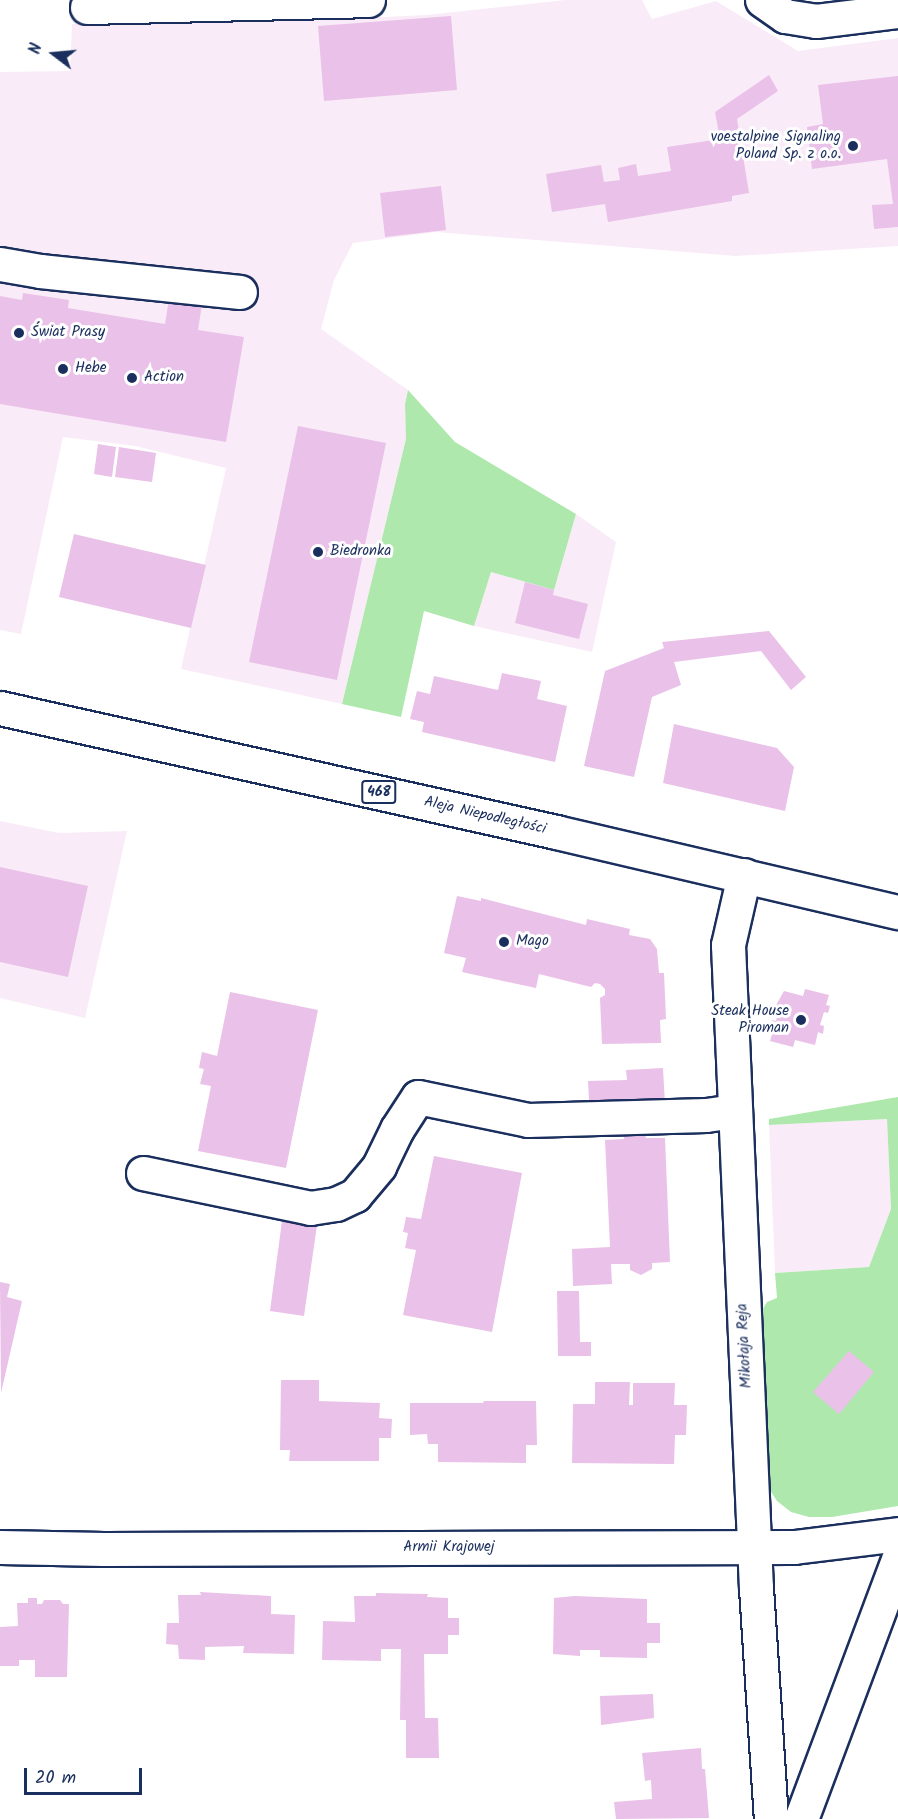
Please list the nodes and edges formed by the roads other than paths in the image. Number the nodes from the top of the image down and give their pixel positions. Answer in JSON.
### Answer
{"nodes":[{"id":1,"x":368,"y":0,"type":"edge"},
{"id":2,"x":762,"y":0,"type":"edge"},
{"id":3,"x":87,"y":7,"type":"dead end"},
{"id":4,"x":898,"y":11,"type":"edge"},
{"id":5,"x":0,"y":264,"type":"edge"},
{"id":6,"x":240,"y":292,"type":"dead end"},
{"id":7,"x":0,"y":708,"type":"edge"},
{"id":8,"x":744,"y":875,"type":"junction"},
{"id":9,"x":898,"y":912,"type":"edge"},
{"id":10,"x":734,"y":1111,"type":"junction"},
{"id":11,"x":143,"y":1173,"type":"dead end"},
{"id":12,"x":898,"y":1534,"type":"edge"},
{"id":13,"x":0,"y":1547,"type":"edge"},
{"id":14,"x":755,"y":1547,"type":"junction"},
{"id":15,"x":898,"y":1559,"type":"edge"},
{"id":16,"x":771,"y":1819,"type":"edge"},
{"id":17,"x":801,"y":1819,"type":"edge"}],
"edges":[{"from":1,"to":3,"type":"street"},
{"from":2,"to":4,"type":"street"},
{"from":5,"to":6,"type":"street"},
{"from":7,"to":8,"type":"street","name":"Aleja Niepodległości","number":"468"},
{"from":8,"to":9,"type":"street","name":"Aleja Niepodległości","number":"468"},
{"from":8,"to":10,"type":"street","name":"Mikołaja Reja"},
{"from":10,"to":11,"type":"street"},
{"from":10,"to":14,"type":"street","name":"Mikołaja Reja"},
{"from":12,"to":14,"type":"street","name":"Armii Krajowej"},
{"from":13,"to":14,"type":"street","name":"Armii Krajowej"},
{"from":14,"to":16,"type":"street","name":"Mikołaja Reja"},
{"from":15,"to":17,"type":"street"}]}
